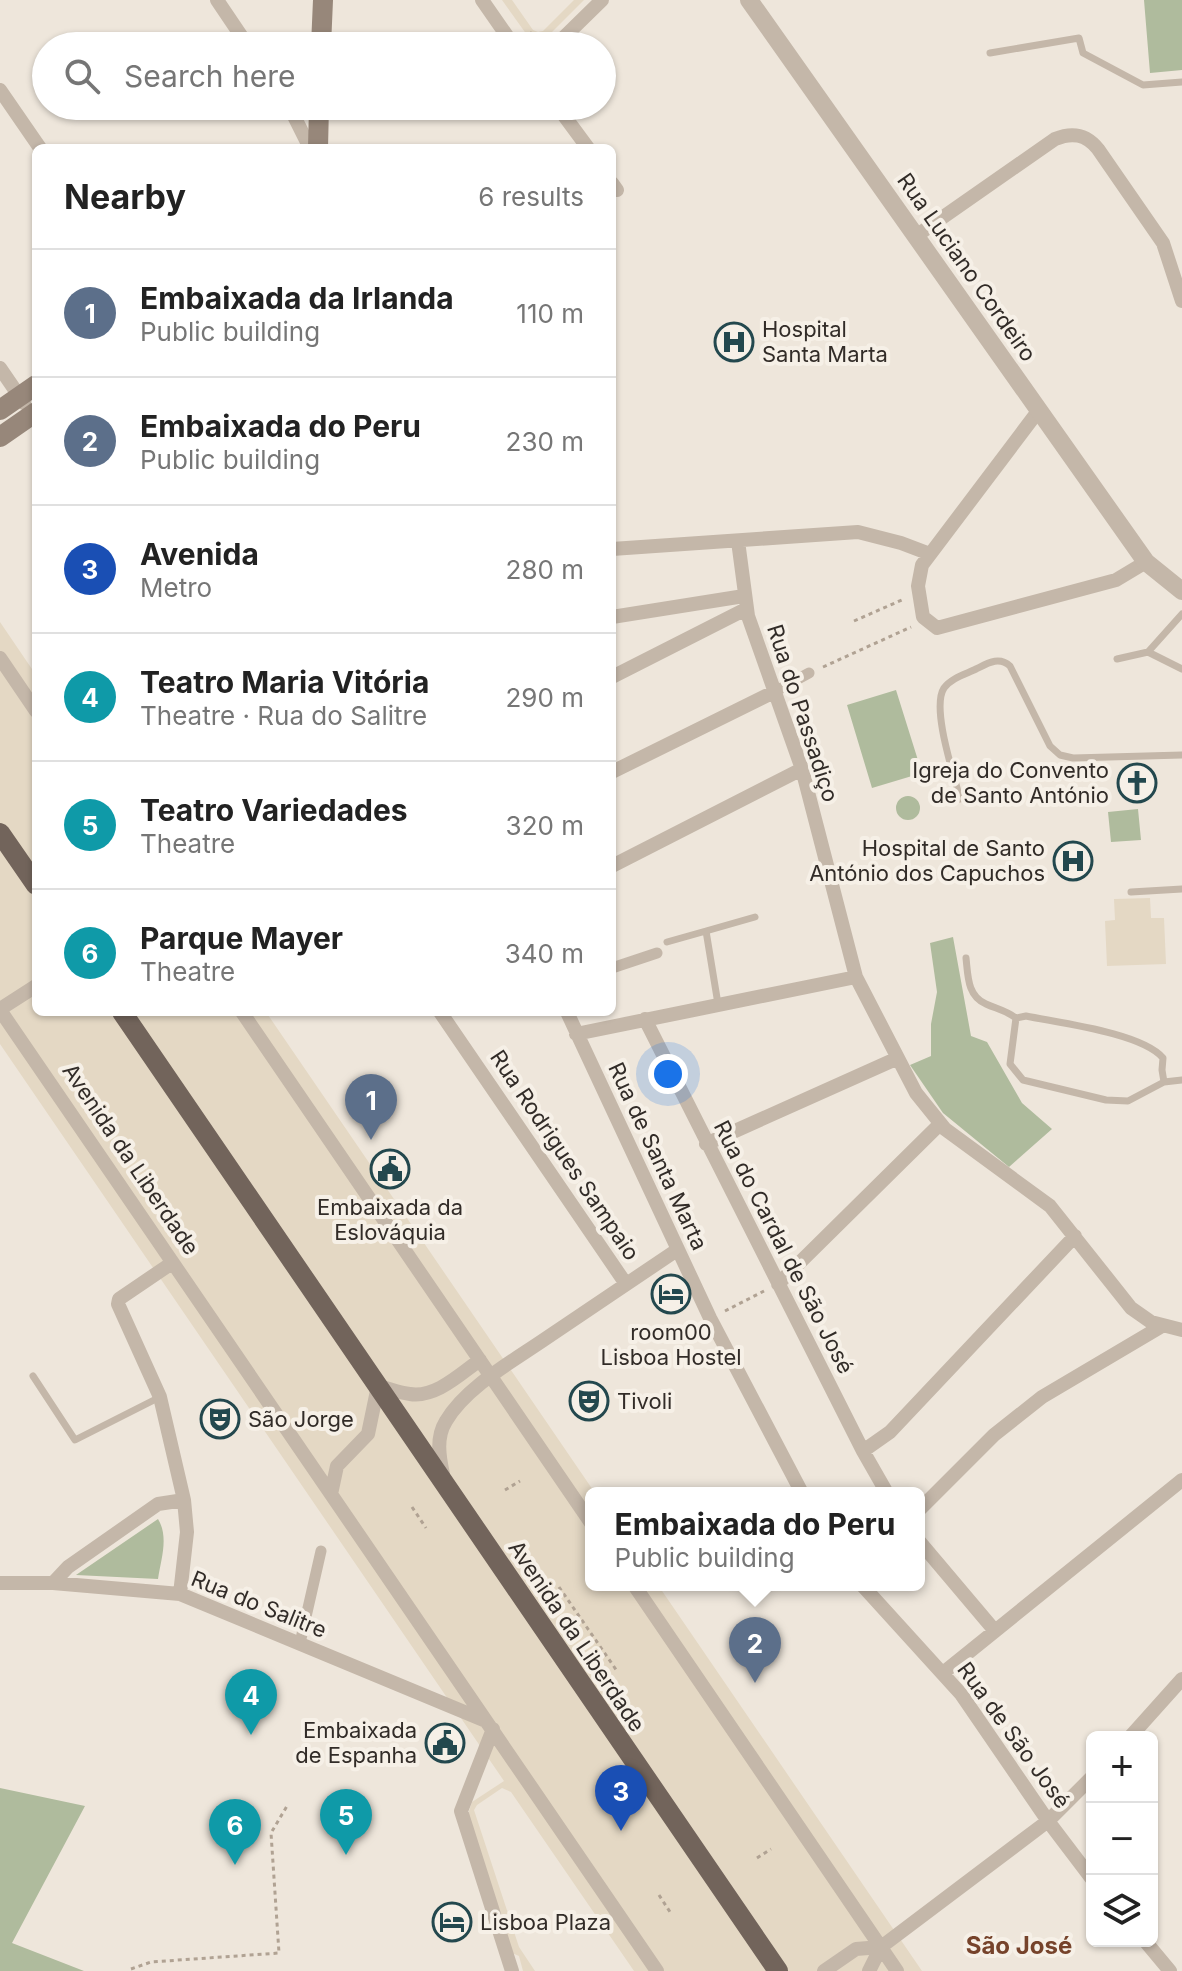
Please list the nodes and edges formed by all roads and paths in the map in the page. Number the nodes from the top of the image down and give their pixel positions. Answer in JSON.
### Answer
{"nodes":[{"id":1,"x":217,"y":0,"type":"edge"},
{"id":2,"x":323,"y":0,"type":"edge"},
{"id":3,"x":482,"y":0,"type":"edge"},
{"id":4,"x":602,"y":0,"type":"edge"},
{"id":5,"x":749,"y":0,"type":"edge"},
{"id":6,"x":239,"y":32,"type":"edge"},
{"id":7,"x":322,"y":32,"type":"edge"},
{"id":8,"x":504,"y":32,"type":"edge"},
{"id":9,"x":569,"y":32,"type":"edge"},
{"id":10,"x":990,"y":53,"type":"dead end"},
{"id":11,"x":1182,"y":82,"type":"edge"},
{"id":12,"x":0,"y":90,"type":"edge"},
{"id":13,"x":296,"y":120,"type":"edge"},
{"id":14,"x":319,"y":120,"type":"edge"},
{"id":15,"x":567,"y":120,"type":"edge"},
{"id":16,"x":37,"y":144,"type":"edge"},
{"id":17,"x":308,"y":144,"type":"edge"},
{"id":18,"x":318,"y":144,"type":"edge"},
{"id":19,"x":585,"y":144,"type":"edge"},
{"id":20,"x":916,"y":236,"type":"junction"},
{"id":21,"x":1182,"y":301,"type":"edge"},
{"id":22,"x":0,"y":368,"type":"edge"},
{"id":23,"x":28,"y":391,"type":"edge"},
{"id":24,"x":0,"y":410,"type":"edge"},
{"id":25,"x":1039,"y":410,"type":"junction"},
{"id":26,"x":32,"y":418,"type":"edge"},
{"id":27,"x":0,"y":437,"type":"edge"},
{"id":28,"x":738,"y":541,"type":"junction"},
{"id":29,"x":616,"y":549,"type":"edge"},
{"id":30,"x":930,"y":554,"type":"junction"},
{"id":31,"x":1146,"y":562,"type":"junction"},
{"id":32,"x":1182,"y":591,"type":"edge"},
{"id":33,"x":904,"y":599,"type":"dead end"},
{"id":34,"x":745,"y":603,"type":"junction"},
{"id":35,"x":1182,"y":614,"type":"edge"},
{"id":36,"x":616,"y":617,"type":"edge"},
{"id":37,"x":854,"y":621,"type":"dead end"},
{"id":38,"x":906,"y":629,"type":"dead end"},
{"id":39,"x":1148,"y":652,"type":"junction"},
{"id":40,"x":0,"y":658,"type":"edge"},
{"id":41,"x":1117,"y":659,"type":"dead end"},
{"id":42,"x":1182,"y":669,"type":"edge"},
{"id":43,"x":809,"y":673,"type":"joint"},
{"id":44,"x":616,"y":675,"type":"edge"},
{"id":45,"x":776,"y":691,"type":"junction"},
{"id":46,"x":32,"y":705,"type":"edge"},
{"id":47,"x":1182,"y":755,"type":"edge"},
{"id":48,"x":802,"y":769,"type":"junction"},
{"id":49,"x":616,"y":770,"type":"edge"},
{"id":50,"x":960,"y":799,"type":"dead end"},
{"id":51,"x":0,"y":833,"type":"edge"},
{"id":52,"x":616,"y":864,"type":"edge"},
{"id":53,"x":32,"y":879,"type":"edge"},
{"id":54,"x":1182,"y":889,"type":"edge"},
{"id":55,"x":1131,"y":892,"type":"dead end"},
{"id":56,"x":755,"y":917,"type":"dead end"},
{"id":57,"x":706,"y":931,"type":"junction"},
{"id":58,"x":667,"y":942,"type":"dead end"},
{"id":59,"x":657,"y":953,"type":"dead end"},
{"id":60,"x":966,"y":958,"type":"dead end"},
{"id":61,"x":616,"y":967,"type":"edge"},
{"id":62,"x":856,"y":977,"type":"junction"},
{"id":63,"x":32,"y":989,"type":"edge"},
{"id":64,"x":718,"y":1006,"type":"junction"},
{"id":65,"x":0,"y":1010,"type":"edge"},
{"id":66,"x":125,"y":1016,"type":"edge"},
{"id":67,"x":245,"y":1016,"type":"edge"},
{"id":68,"x":443,"y":1016,"type":"edge"},
{"id":69,"x":569,"y":1016,"type":"edge"},
{"id":70,"x":1016,"y":1018,"type":"junction"},
{"id":71,"x":645,"y":1019,"type":"junction"},
{"id":72,"x":576,"y":1034,"type":"junction"},
{"id":73,"x":898,"y":1058,"type":"junction"},
{"id":74,"x":1182,"y":1080,"type":"edge"},
{"id":75,"x":1164,"y":1082,"type":"junction"},
{"id":76,"x":940,"y":1124,"type":"junction"},
{"id":77,"x":706,"y":1144,"type":"junction"},
{"id":78,"x":1075,"y":1236,"type":"junction"},
{"id":79,"x":677,"y":1250,"type":"junction"},
{"id":80,"x":172,"y":1263,"type":"junction"},
{"id":81,"x":626,"y":1284,"type":"junction"},
{"id":82,"x":778,"y":1284,"type":"junction"},
{"id":83,"x":710,"y":1318,"type":"junction"},
{"id":84,"x":1162,"y":1326,"type":"junction"},
{"id":85,"x":1182,"y":1330,"type":"edge"},
{"id":86,"x":480,"y":1360,"type":"junction"},
{"id":87,"x":33,"y":1376,"type":"dead end"},
{"id":88,"x":491,"y":1376,"type":"junction"},
{"id":89,"x":378,"y":1386,"type":"junction"},
{"id":90,"x":160,"y":1397,"type":"junction"},
{"id":91,"x":863,"y":1451,"type":"junction"},
{"id":92,"x":1182,"y":1480,"type":"edge"},
{"id":93,"x":520,"y":1481,"type":"dead end"},
{"id":94,"x":446,"y":1486,"type":"junction"},
{"id":95,"x":799,"y":1487,"type":"edge"},
{"id":96,"x":884,"y":1487,"type":"edge"},
{"id":97,"x":505,"y":1490,"type":"dead end"},
{"id":98,"x":331,"y":1494,"type":"junction"},
{"id":99,"x":184,"y":1500,"type":"junction"},
{"id":100,"x":925,"y":1504,"type":"edge"},
{"id":101,"x":412,"y":1507,"type":"dead end"},
{"id":102,"x":585,"y":1514,"type":"edge"},
{"id":103,"x":426,"y":1528,"type":"dead end"},
{"id":104,"x":925,"y":1548,"type":"edge"},
{"id":105,"x":321,"y":1551,"type":"dead end"},
{"id":106,"x":0,"y":1583,"type":"edge"},
{"id":107,"x":53,"y":1583,"type":"junction"},
{"id":108,"x":559,"y":1587,"type":"dead end"},
{"id":109,"x":638,"y":1591,"type":"edge"},
{"id":110,"x":868,"y":1591,"type":"edge"},
{"id":111,"x":180,"y":1594,"type":"junction"},
{"id":112,"x":995,"y":1631,"type":"junction"},
{"id":113,"x":300,"y":1643,"type":"junction"},
{"id":114,"x":617,"y":1671,"type":"dead end"},
{"id":115,"x":943,"y":1673,"type":"junction"},
{"id":116,"x":1182,"y":1679,"type":"edge"},
{"id":117,"x":490,"y":1726,"type":"junction"},
{"id":118,"x":1135,"y":1731,"type":"edge"},
{"id":119,"x":1086,"y":1783,"type":"edge"},
{"id":120,"x":287,"y":1806,"type":"dead end"},
{"id":121,"x":1048,"y":1821,"type":"junction"},
{"id":122,"x":771,"y":1849,"type":"dead end"},
{"id":123,"x":757,"y":1858,"type":"dead end"},
{"id":124,"x":1089,"y":1875,"type":"edge"},
{"id":125,"x":659,"y":1895,"type":"dead end"},
{"id":126,"x":670,"y":1912,"type":"dead end"},
{"id":127,"x":881,"y":1947,"type":"junction"},
{"id":128,"x":1150,"y":1947,"type":"edge"},
{"id":129,"x":131,"y":1969,"type":"dead end"},
{"id":130,"x":512,"y":1971,"type":"edge"},
{"id":131,"x":657,"y":1971,"type":"edge"},
{"id":132,"x":778,"y":1971,"type":"edge"},
{"id":133,"x":824,"y":1971,"type":"edge"},
{"id":134,"x":869,"y":1971,"type":"edge"},
{"id":135,"x":897,"y":1971,"type":"edge"},
{"id":136,"x":1170,"y":1971,"type":"edge"}],
"edges":[{"from":1,"to":6,"type":"street"},
{"from":2,"to":7,"type":"main road"},
{"from":3,"to":8,"type":"street"},
{"from":4,"to":9,"type":"street"},
{"from":5,"to":20,"type":"street","name":"Rua Luciano Cordeiro"},
{"from":10,"to":11,"type":"lane"},
{"from":12,"to":16,"type":"street"},
{"from":13,"to":17,"type":"street"},
{"from":14,"to":18,"type":"main road"},
{"from":15,"to":19,"type":"street"},
{"from":20,"to":21,"type":"street"},
{"from":20,"to":25,"type":"street","name":"Rua Luciano Cordeiro"},
{"from":22,"to":23,"type":"street"},
{"from":23,"to":24,"type":"main road"},
{"from":25,"to":30,"type":"street"},
{"from":25,"to":31,"type":"street","name":"Rua Luciano Cordeiro"},
{"from":26,"to":27,"type":"main road"},
{"from":28,"to":29,"type":"street"},
{"from":28,"to":30,"type":"street"},
{"from":28,"to":34,"type":"street","name":"Rua do Passadiço"},
{"from":30,"to":31,"type":"street"},
{"from":31,"to":32,"type":"street","name":"Rua Luciano Cordeiro"},
{"from":33,"to":37,"type":"path"},
{"from":34,"to":36,"type":"street"},
{"from":34,"to":44,"type":"street"},
{"from":34,"to":45,"type":"street","name":"Rua do Passadiço"},
{"from":35,"to":39,"type":"lane"},
{"from":38,"to":43,"type":"path"},
{"from":39,"to":41,"type":"lane"},
{"from":39,"to":42,"type":"lane"},
{"from":40,"to":46,"type":"street"},
{"from":43,"to":45,"type":"street"},
{"from":45,"to":48,"type":"street","name":"Rua do Passadiço"},
{"from":45,"to":49,"type":"street"},
{"from":47,"to":50,"type":"lane"},
{"from":48,"to":52,"type":"street"},
{"from":48,"to":62,"type":"street","name":"Rua do Passadiço"},
{"from":51,"to":53,"type":"main road"},
{"from":54,"to":55,"type":"lane"},
{"from":56,"to":57,"type":"lane"},
{"from":57,"to":58,"type":"lane"},
{"from":57,"to":64,"type":"lane"},
{"from":59,"to":61,"type":"street"},
{"from":60,"to":70,"type":"lane"},
{"from":62,"to":64,"type":"street"},
{"from":62,"to":73,"type":"street","name":"Rua do Passadiço"},
{"from":63,"to":65,"type":"street"},
{"from":64,"to":71,"type":"street"},
{"from":65,"to":80,"type":"street","name":"Avenida da Liberdade"},
{"from":66,"to":89,"type":"main road","name":"Avenida da Liberdade"},
{"from":67,"to":86,"type":"street"},
{"from":68,"to":81,"type":"street","name":"Rua Rodrigues Sampaio"},
{"from":69,"to":72,"type":"street","name":"Rua de Santa Marta"},
{"from":70,"to":75,"type":"lane"},
{"from":70,"to":75,"type":"lane"},
{"from":71,"to":72,"type":"street"},
{"from":71,"to":77,"type":"street","name":"Rua do Cardal de São José"},
{"from":72,"to":79,"type":"street","name":"Rua de Santa Marta"},
{"from":73,"to":76,"type":"street","name":"Rua do Passadiço"},
{"from":73,"to":77,"type":"street"},
{"from":74,"to":75,"type":"lane"},
{"from":76,"to":78,"type":"street","name":"Rua do Passadiço"},
{"from":76,"to":82,"type":"street"},
{"from":77,"to":82,"type":"street","name":"Rua do Cardal de São José"},
{"from":78,"to":84,"type":"street","name":"Rua do Passadiço"},
{"from":78,"to":91,"type":"street"},
{"from":79,"to":81,"type":"street","name":"Avenida da Liberdade"},
{"from":79,"to":83,"type":"street","name":"Rua de Santa Marta"},
{"from":80,"to":90,"type":"street"},
{"from":80,"to":98,"type":"street","name":"Avenida da Liberdade"},
{"from":81,"to":88,"type":"street","name":"Avenida da Liberdade"},
{"from":82,"to":83,"type":"path"},
{"from":82,"to":91,"type":"street","name":"Rua do Cardal de São José"},
{"from":83,"to":95,"type":"street"},
{"from":84,"to":85,"type":"street","name":"Rua do Passadiço"},
{"from":84,"to":100,"type":"street"},
{"from":86,"to":88,"type":"street"},
{"from":86,"to":89,"type":"street"},
{"from":87,"to":90,"type":"lane"},
{"from":88,"to":94,"type":"street","name":"Avenida da Liberdade"},
{"from":88,"to":102,"type":"street"},
{"from":89,"to":94,"type":"main road","name":"Avenida da Liberdade"},
{"from":89,"to":98,"type":"street"},
{"from":90,"to":99,"type":"street"},
{"from":91,"to":96,"type":"street","name":"Rua do Cardal de São José"},
{"from":92,"to":112,"type":"street"},
{"from":93,"to":97,"type":"path"},
{"from":94,"to":132,"type":"main road","name":"Avenida da Liberdade"},
{"from":98,"to":117,"type":"street","name":"Avenida da Liberdade"},
{"from":99,"to":107,"type":"street"},
{"from":99,"to":111,"type":"street"},
{"from":101,"to":103,"type":"path"},
{"from":104,"to":112,"type":"street"},
{"from":105,"to":113,"type":"street"},
{"from":106,"to":107,"type":"street","name":"Rua do Salitre"},
{"from":107,"to":111,"type":"street","name":"Rua do Salitre"},
{"from":108,"to":114,"type":"path"},
{"from":109,"to":127,"type":"street"},
{"from":110,"to":115,"type":"street","name":"Rua de São José"},
{"from":111,"to":113,"type":"street","name":"Rua do Salitre"},
{"from":112,"to":115,"type":"street"},
{"from":113,"to":117,"type":"street","name":"Rua do Salitre"},
{"from":115,"to":121,"type":"street","name":"Rua de São José"},
{"from":116,"to":118,"type":"street"},
{"from":117,"to":130,"type":"street"},
{"from":117,"to":131,"type":"street","name":"Avenida da Liberdade"},
{"from":119,"to":121,"type":"street"},
{"from":120,"to":129,"type":"path"},
{"from":121,"to":124,"type":"street","name":"Rua de São José"},
{"from":121,"to":127,"type":"street"},
{"from":122,"to":123,"type":"path"},
{"from":125,"to":126,"type":"path"},
{"from":127,"to":133,"type":"street"},
{"from":127,"to":134,"type":"street"},
{"from":127,"to":135,"type":"street"},
{"from":128,"to":136,"type":"street"}]}
